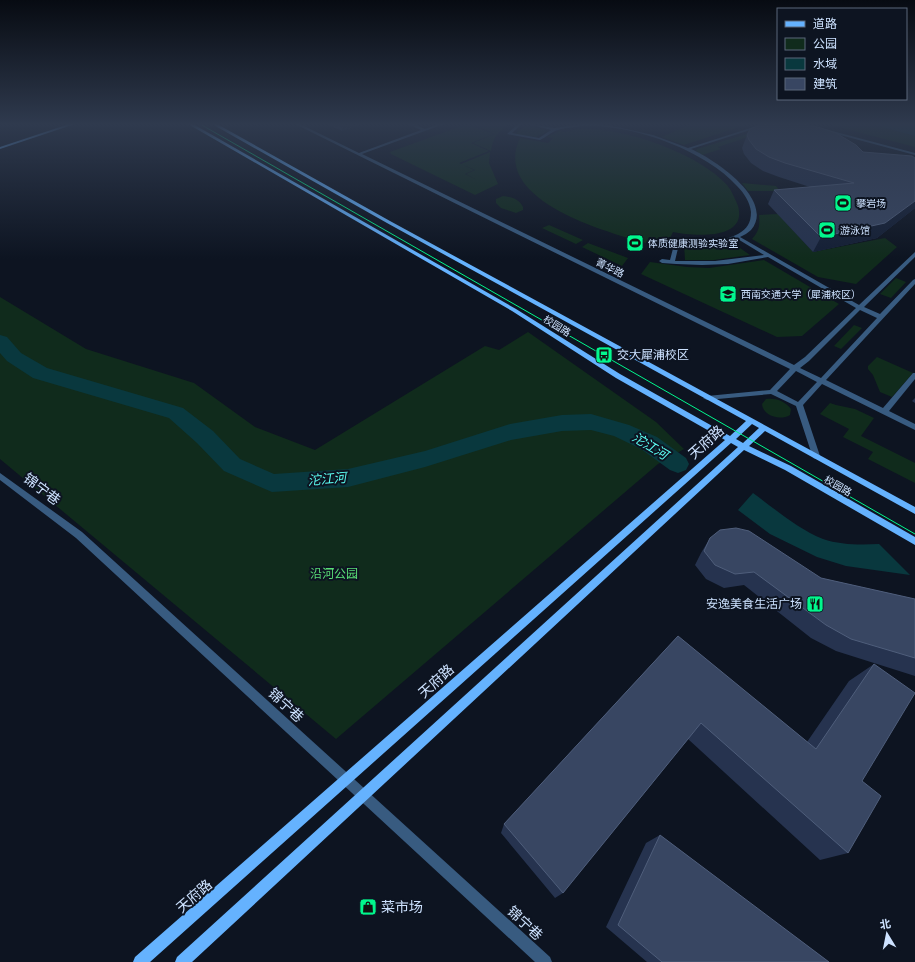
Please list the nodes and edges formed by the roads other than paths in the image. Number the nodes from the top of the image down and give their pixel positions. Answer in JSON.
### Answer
{"nodes":[{"id":1,"x":268,"y":169,"type":"edge"},
{"id":2,"x":294,"y":169,"type":"edge"},
{"id":3,"x":389,"y":169,"type":"edge"},
{"id":4,"x":721,"y":169,"type":"edge"},
{"id":5,"x":737,"y":237,"type":"junction"},
{"id":6,"x":915,"y":254,"type":"edge"},
{"id":7,"x":767,"y":256,"type":"junction"},
{"id":8,"x":662,"y":261,"type":"dead end"},
{"id":9,"x":672,"y":262,"type":"junction"},
{"id":10,"x":915,"y":281,"type":"edge"},
{"id":11,"x":860,"y":308,"type":"junction"},
{"id":12,"x":881,"y":317,"type":"junction"},
{"id":13,"x":795,"y":368,"type":"junction"},
{"id":14,"x":915,"y":375,"type":"edge"},
{"id":15,"x":822,"y":381,"type":"junction"},
{"id":16,"x":772,"y":392,"type":"junction"},
{"id":17,"x":707,"y":398,"type":"junction"},
{"id":18,"x":798,"y":405,"type":"junction"},
{"id":19,"x":884,"y":412,"type":"junction"},
{"id":20,"x":751,"y":421,"type":"junction"},
{"id":21,"x":915,"y":427,"type":"edge"},
{"id":22,"x":764,"y":428,"type":"junction"},
{"id":23,"x":731,"y":439,"type":"junction"},
{"id":24,"x":744,"y":447,"type":"junction"},
{"id":25,"x":816,"y":456,"type":"junction"},
{"id":26,"x":0,"y":476,"type":"edge"},
{"id":27,"x":915,"y":511,"type":"edge"},
{"id":28,"x":915,"y":541,"type":"edge"},
{"id":29,"x":346,"y":780,"type":"junction"},
{"id":30,"x":363,"y":794,"type":"junction"},
{"id":31,"x":140,"y":962,"type":"edge"},
{"id":32,"x":182,"y":962,"type":"edge"},
{"id":33,"x":545,"y":962,"type":"edge"}],
"edges":[{"from":1,"to":23,"type":"street","name":"校园路"},
{"from":2,"to":17,"type":"street","name":"校园路"},
{"from":3,"to":13,"type":"street","name":"菁华路"},
{"from":4,"to":5,"type":"street"},
{"from":5,"to":7,"type":"street"},
{"from":5,"to":9,"type":"street"},
{"from":6,"to":11,"type":"street"},
{"from":7,"to":9,"type":"street"},
{"from":7,"to":11,"type":"street"},
{"from":8,"to":9,"type":"street"},
{"from":10,"to":12,"type":"street"},
{"from":11,"to":12,"type":"street"},
{"from":11,"to":13,"type":"street"},
{"from":12,"to":15,"type":"street"},
{"from":13,"to":15,"type":"street","name":"菁华路"},
{"from":13,"to":16,"type":"street"},
{"from":14,"to":19,"type":"street"},
{"from":15,"to":18,"type":"street"},
{"from":15,"to":19,"type":"street","name":"菁华路"},
{"from":16,"to":17,"type":"street"},
{"from":16,"to":18,"type":"street"},
{"from":17,"to":20,"type":"street","name":"校园路"},
{"from":18,"to":25,"type":"street"},
{"from":19,"to":21,"type":"street","name":"菁华路"},
{"from":20,"to":22,"type":"street","name":"校园路"},
{"from":20,"to":23,"type":"street","name":"天府路"},
{"from":22,"to":24,"type":"street"},
{"from":22,"to":25,"type":"street","name":"校园路"},
{"from":23,"to":24,"type":"street","name":"校园路"},
{"from":23,"to":29,"type":"street","name":"天府路"},
{"from":24,"to":28,"type":"street","name":"校园路"},
{"from":24,"to":30,"type":"street"},
{"from":25,"to":27,"type":"street","name":"校园路"},
{"from":26,"to":29,"type":"street","name":"锦宁巷"},
{"from":29,"to":30,"type":"street","name":"锦宁巷"},
{"from":29,"to":31,"type":"street","name":"天府路"},
{"from":30,"to":32,"type":"street"},
{"from":30,"to":33,"type":"street","name":"锦宁巷"}]}
